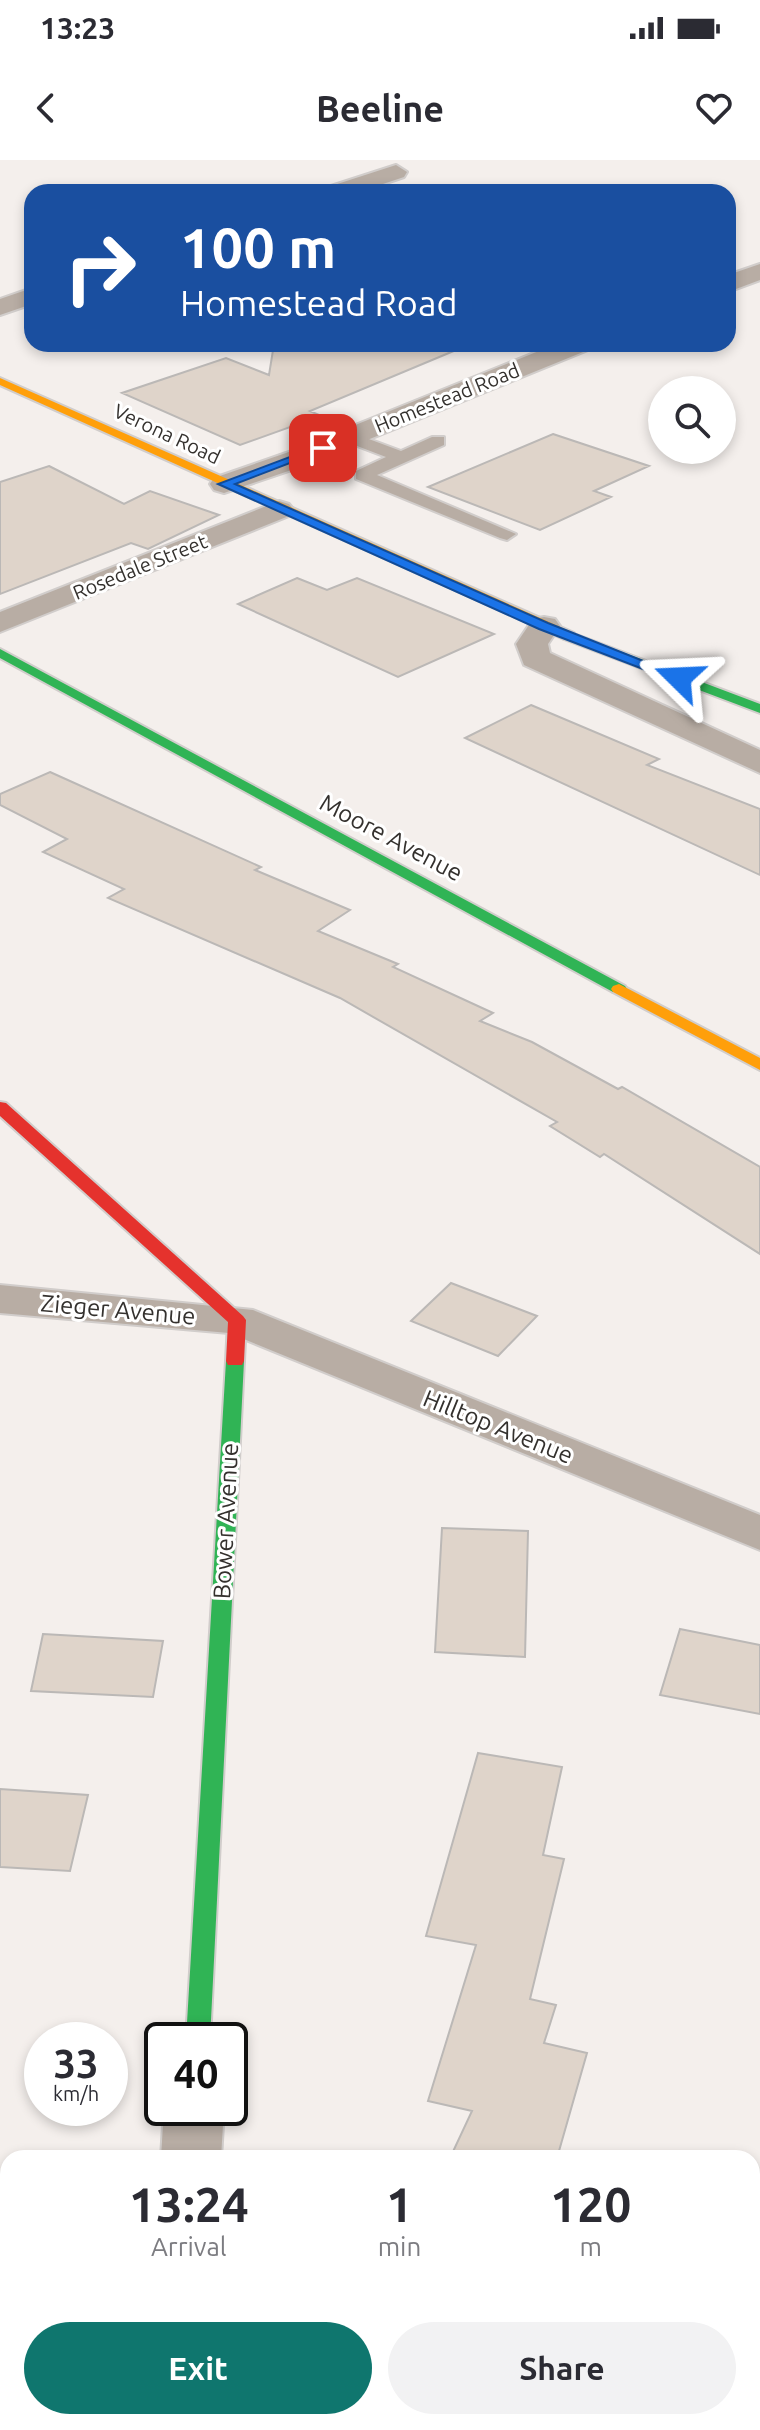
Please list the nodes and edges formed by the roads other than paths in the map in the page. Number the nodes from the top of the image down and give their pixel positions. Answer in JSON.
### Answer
{"nodes":[{"id":1,"x":357,"y":160,"type":"edge"},
{"id":2,"x":360,"y":184,"type":"edge"},
{"id":3,"x":760,"y":271,"type":"edge"},
{"id":4,"x":736,"y":281,"type":"edge"},
{"id":5,"x":24,"y":299,"type":"edge"},
{"id":6,"x":0,"y":307,"type":"edge"},
{"id":7,"x":559,"y":352,"type":"edge"},
{"id":8,"x":0,"y":381,"type":"edge"},
{"id":9,"x":350,"y":437,"type":"junction"},
{"id":10,"x":438,"y":441,"type":"dead end"},
{"id":11,"x":401,"y":457,"type":"junction"},
{"id":12,"x":224,"y":484,"type":"junction"},
{"id":13,"x":279,"y":510,"type":"junction"},
{"id":14,"x":507,"y":534,"type":"dead end"},
{"id":15,"x":0,"y":623,"type":"edge"},
{"id":16,"x":544,"y":626,"type":"junction"},
{"id":17,"x":0,"y":653,"type":"edge"},
{"id":18,"x":760,"y":709,"type":"edge"},
{"id":19,"x":760,"y":763,"type":"edge"},
{"id":20,"x":760,"y":1065,"type":"edge"},
{"id":21,"x":0,"y":1107,"type":"edge"},
{"id":22,"x":0,"y":1299,"type":"edge"},
{"id":23,"x":237,"y":1320,"type":"junction"},
{"id":24,"x":760,"y":1534,"type":"edge"},
{"id":25,"x":199,"y":2022,"type":"edge"},
{"id":26,"x":193,"y":2126,"type":"edge"},
{"id":27,"x":191,"y":2150,"type":"edge"}],
"edges":[{"from":1,"to":2,"type":"street"},
{"from":3,"to":4,"type":"street"},
{"from":5,"to":6,"type":"street"},
{"from":7,"to":9,"type":"street","name":"Homestead Road"},
{"from":8,"to":12,"type":"street","name":"Verona Road"},
{"from":9,"to":11,"type":"lane"},
{"from":9,"to":12,"type":"street","name":"Homestead Road"},
{"from":10,"to":11,"type":"lane"},
{"from":11,"to":14,"type":"lane"},
{"from":12,"to":13,"type":"street","name":"Verona Road"},
{"from":13,"to":15,"type":"street","name":"Rosedale Street"},
{"from":13,"to":16,"type":"street","name":"Verona Road"},
{"from":16,"to":18,"type":"street","name":"Verona Road"},
{"from":16,"to":19,"type":"street"},
{"from":17,"to":20,"type":"street","name":"Moore Avenue"},
{"from":21,"to":23,"type":"street"},
{"from":22,"to":23,"type":"street","name":"Zieger Avenue"},
{"from":23,"to":24,"type":"street","name":"Hilltop Avenue"},
{"from":23,"to":25,"type":"street","name":"Bower Avenue"},
{"from":26,"to":27,"type":"street"}]}
